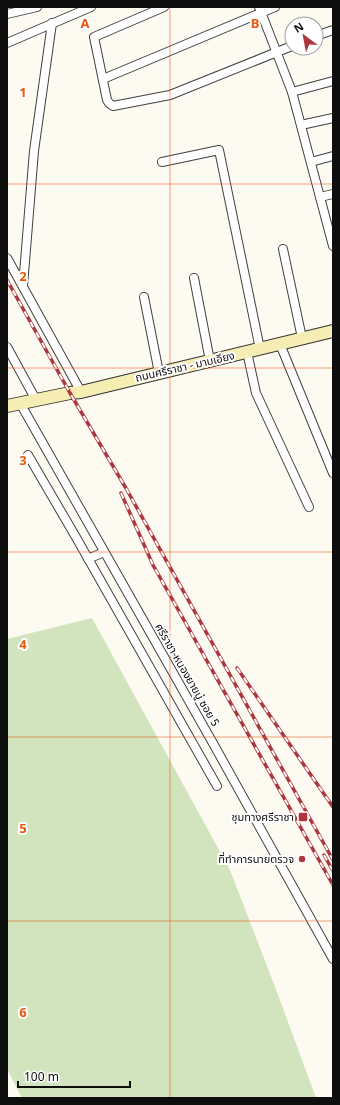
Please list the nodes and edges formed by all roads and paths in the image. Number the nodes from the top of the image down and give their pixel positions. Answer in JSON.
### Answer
{"nodes":[{"id":1,"x":37,"y":7,"type":"edge"},
{"id":2,"x":91,"y":7,"type":"edge"},
{"id":3,"x":164,"y":7,"type":"edge"},
{"id":4,"x":275,"y":7,"type":"edge"},
{"id":5,"x":77,"y":10,"type":"edge"},
{"id":6,"x":260,"y":10,"type":"edge"},
{"id":7,"x":7,"y":14,"type":"edge"},
{"id":8,"x":52,"y":23,"type":"junction"},
{"id":9,"x":7,"y":43,"type":"edge"},
{"id":10,"x":284,"y":49,"type":"edge"},
{"id":11,"x":276,"y":52,"type":"junction"},
{"id":12,"x":103,"y":79,"type":"junction"},
{"id":13,"x":333,"y":80,"type":"edge"},
{"id":14,"x":292,"y":92,"type":"junction"},
{"id":15,"x":333,"y":118,"type":"edge"},
{"id":16,"x":301,"y":124,"type":"junction"},
{"id":17,"x":333,"y":156,"type":"edge"},
{"id":18,"x":162,"y":162,"type":"dead end"},
{"id":19,"x":311,"y":162,"type":"junction"},
{"id":20,"x":333,"y":194,"type":"edge"},
{"id":21,"x":320,"y":197,"type":"junction"},
{"id":22,"x":331,"y":233,"type":"edge"},
{"id":23,"x":333,"y":246,"type":"edge"},
{"id":24,"x":283,"y":249,"type":"dead end"},
{"id":25,"x":7,"y":258,"type":"edge"},
{"id":26,"x":194,"y":278,"type":"dead end"},
{"id":27,"x":23,"y":286,"type":"junction"},
{"id":28,"x":144,"y":297,"type":"dead end"},
{"id":29,"x":333,"y":331,"type":"edge"},
{"id":30,"x":302,"y":338,"type":"junction"},
{"id":31,"x":280,"y":344,"type":"junction"},
{"id":32,"x":7,"y":347,"type":"edge"},
{"id":33,"x":260,"y":349,"type":"junction"},
{"id":34,"x":247,"y":352,"type":"junction"},
{"id":35,"x":210,"y":361,"type":"junction"},
{"id":36,"x":159,"y":373,"type":"junction"},
{"id":37,"x":81,"y":392,"type":"junction"},
{"id":38,"x":36,"y":400,"type":"junction"},
{"id":39,"x":20,"y":403,"type":"junction"},
{"id":40,"x":7,"y":406,"type":"edge"},
{"id":41,"x":28,"y":455,"type":"dead end"},
{"id":42,"x":333,"y":473,"type":"edge"},
{"id":43,"x":309,"y":507,"type":"dead end"},
{"id":44,"x":104,"y":552,"type":"junction"},
{"id":45,"x":88,"y":559,"type":"junction"},
{"id":46,"x":217,"y":786,"type":"dead end"},
{"id":47,"x":333,"y":959,"type":"edge"}],
"edges":[{"from":1,"to":7,"type":"street"},
{"from":2,"to":5,"type":"street"},
{"from":3,"to":12,"type":"street"},
{"from":4,"to":6,"type":"street"},
{"from":5,"to":8,"type":"street"},
{"from":6,"to":11,"type":"street"},
{"from":6,"to":12,"type":"street"},
{"from":8,"to":9,"type":"street"},
{"from":8,"to":27,"type":"street"},
{"from":10,"to":11,"type":"street"},
{"from":11,"to":12,"type":"street"},
{"from":11,"to":14,"type":"street"},
{"from":13,"to":14,"type":"street"},
{"from":14,"to":16,"type":"street"},
{"from":15,"to":16,"type":"street"},
{"from":16,"to":19,"type":"street"},
{"from":17,"to":19,"type":"street"},
{"from":18,"to":33,"type":"street"},
{"from":19,"to":21,"type":"street"},
{"from":20,"to":21,"type":"street"},
{"from":21,"to":22,"type":"street"},
{"from":22,"to":23,"type":"street"},
{"from":24,"to":30,"type":"street"},
{"from":25,"to":27,"type":"street"},
{"from":26,"to":35,"type":"street"},
{"from":27,"to":37,"type":"street"},
{"from":28,"to":36,"type":"street"},
{"from":29,"to":30,"type":"main road","name":"ถนนศรีราชา - มาบเอียง"},
{"from":30,"to":31,"type":"main road","name":"ถนนศรีราชา - มาบเอียง"},
{"from":31,"to":33,"type":"main road","name":"ถนนศรีราชา - มาบเอียง"},
{"from":31,"to":42,"type":"street"},
{"from":32,"to":38,"type":"street"},
{"from":33,"to":34,"type":"main road","name":"ถนนศรีราชา - มาบเอียง"},
{"from":34,"to":35,"type":"main road","name":"ถนนศรีราชา - มาบเอียง"},
{"from":34,"to":43,"type":"street"},
{"from":35,"to":36,"type":"main road","name":"ถนนศรีราชา - มาบเอียง"},
{"from":36,"to":37,"type":"main road","name":"ถนนศรีราชา - มาบเอียง"},
{"from":37,"to":38,"type":"main road","name":"ถนนศรีราชา - มาบเอียง"},
{"from":38,"to":39,"type":"main road","name":"ถนนศรีราชา - มาบเอียง"},
{"from":39,"to":40,"type":"main road","name":"ถนนศรีราชา - มาบเอียง"},
{"from":39,"to":44,"type":"street","name":"ศรีราชา-หนองยายบู่ ซอย 5"},
{"from":41,"to":45,"type":"street"},
{"from":44,"to":45,"type":"street"},
{"from":44,"to":47,"type":"street","name":"ศรีราชา-หนองยายบู่ ซอย 5"},
{"from":45,"to":46,"type":"street"}]}
